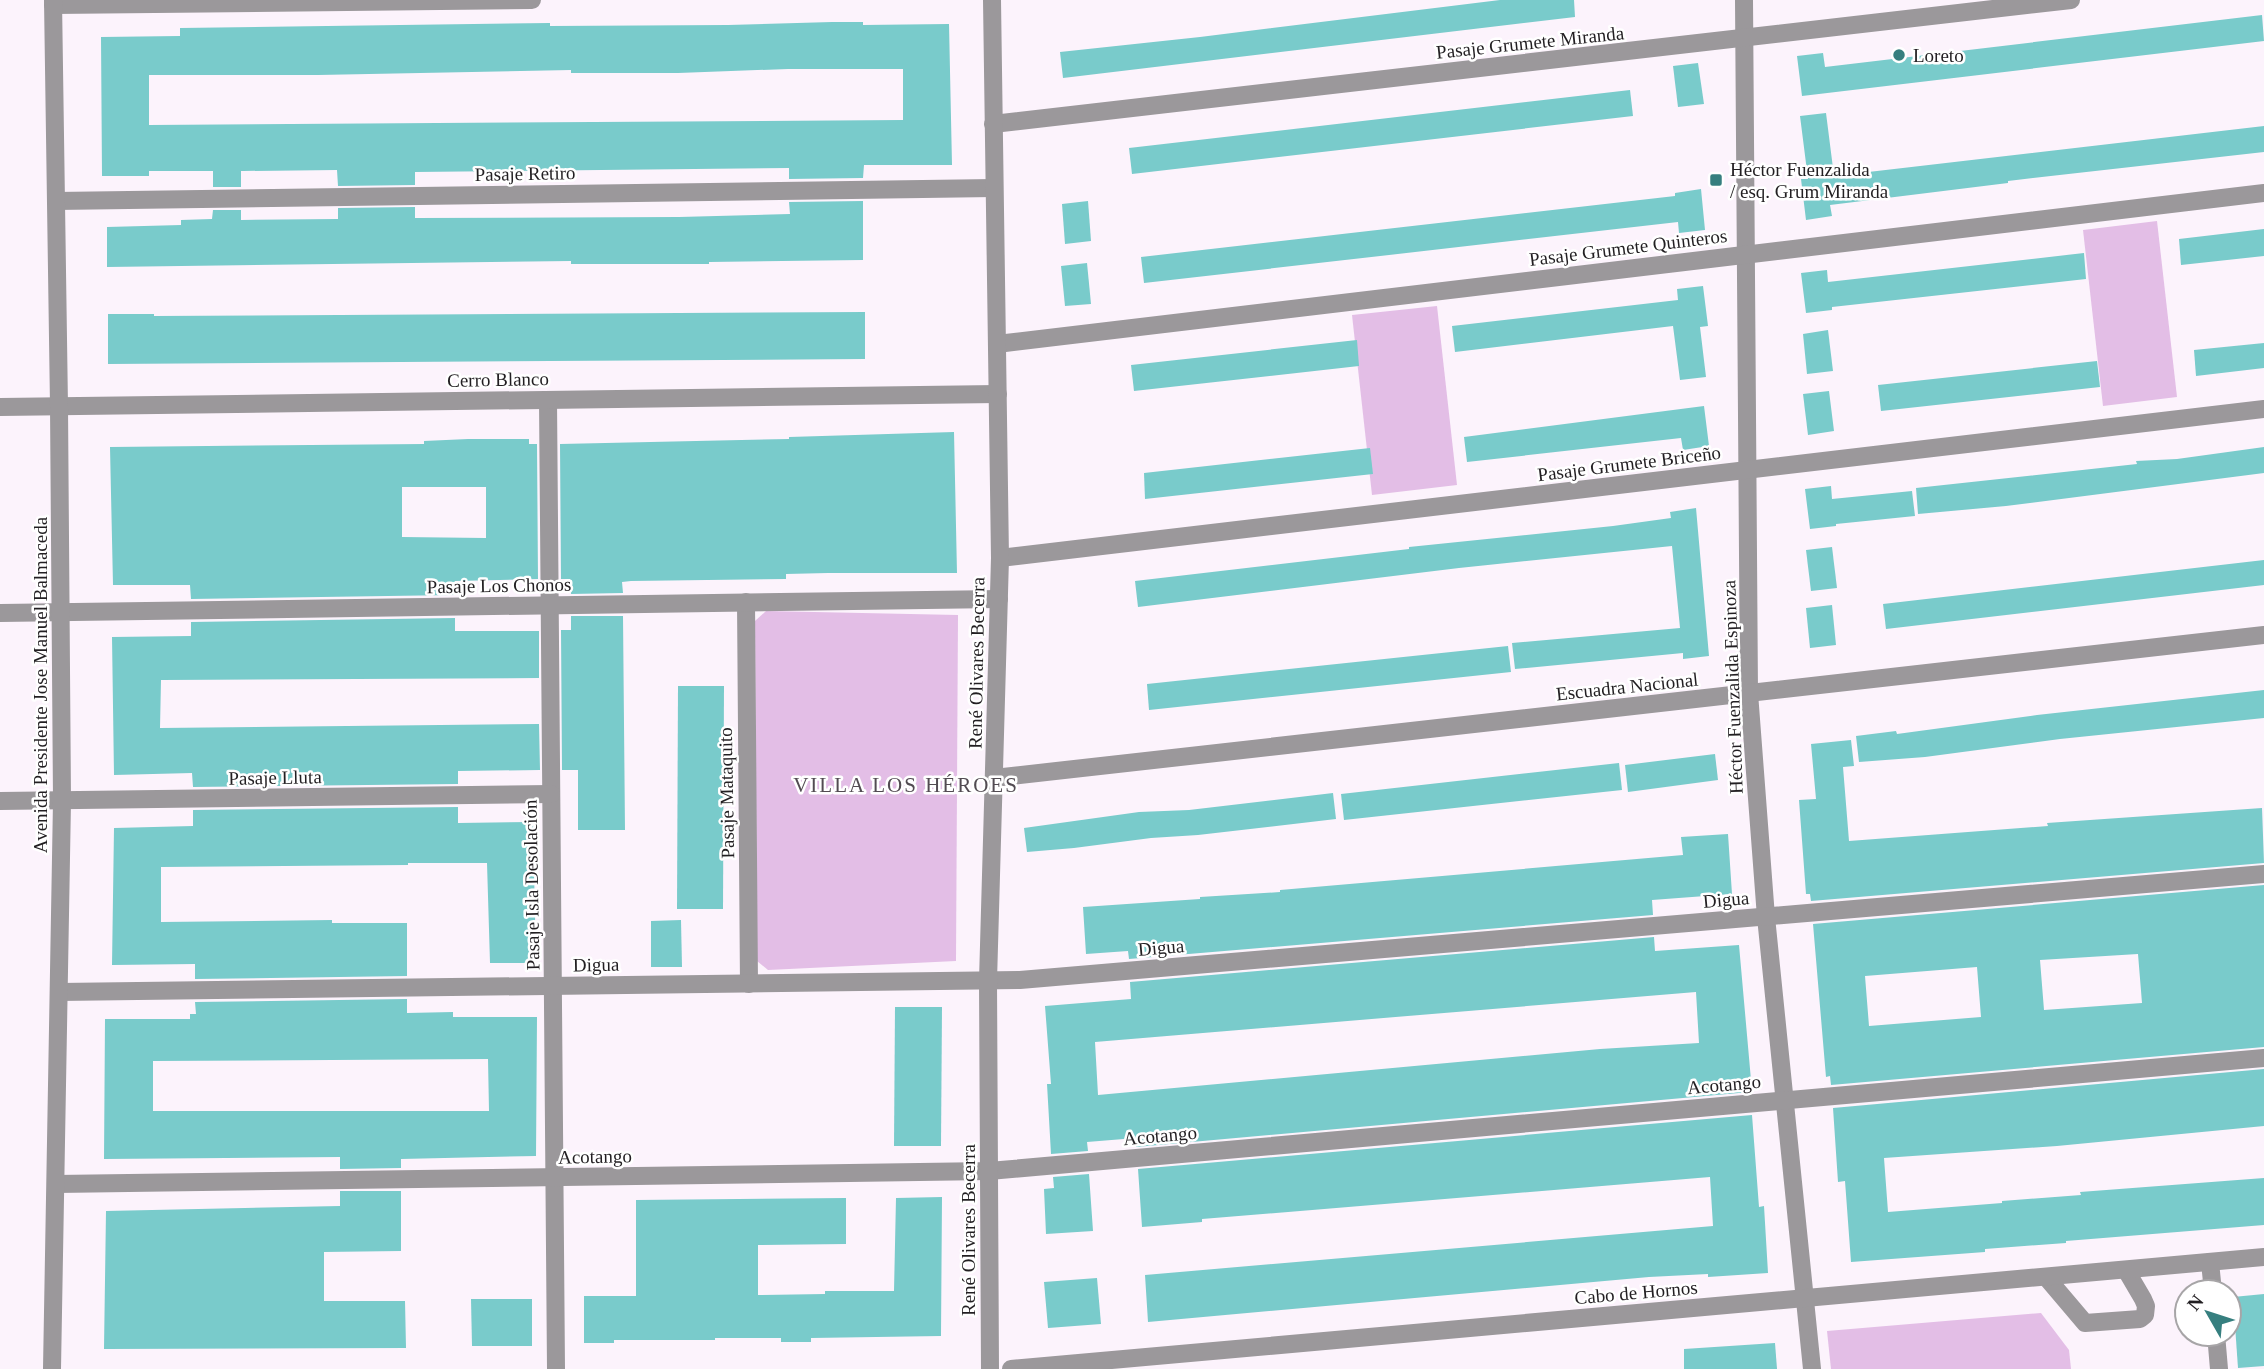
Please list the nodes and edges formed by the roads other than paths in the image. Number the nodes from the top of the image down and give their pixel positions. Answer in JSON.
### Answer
{"nodes":[{"id":1,"x":532,"y":0,"type":"edge"},
{"id":2,"x":992,"y":0,"type":"edge"},
{"id":3,"x":1744,"y":0,"type":"edge"},
{"id":4,"x":2071,"y":0,"type":"edge"},
{"id":5,"x":53,"y":3,"type":"edge"},
{"id":6,"x":1745,"y":38,"type":"junction"},
{"id":7,"x":993,"y":124,"type":"junction"},
{"id":8,"x":994,"y":188,"type":"junction"},
{"id":9,"x":2264,"y":193,"type":"edge"},
{"id":10,"x":56,"y":201,"type":"junction"},
{"id":11,"x":1746,"y":254,"type":"junction"},
{"id":12,"x":997,"y":344,"type":"junction"},
{"id":13,"x":998,"y":394,"type":"junction"},
{"id":14,"x":548,"y":400,"type":"junction"},
{"id":15,"x":60,"y":406,"type":"junction"},
{"id":16,"x":0,"y":407,"type":"edge"},
{"id":17,"x":2264,"y":409,"type":"edge"},
{"id":18,"x":1747,"y":470,"type":"junction"},
{"id":19,"x":1000,"y":558,"type":"junction"},
{"id":20,"x":999,"y":599,"type":"junction"},
{"id":21,"x":746,"y":602,"type":"junction"},
{"id":22,"x":549,"y":605,"type":"junction"},
{"id":23,"x":61,"y":612,"type":"junction"},
{"id":24,"x":0,"y":613,"type":"edge"},
{"id":25,"x":2264,"y":635,"type":"edge"},
{"id":26,"x":1749,"y":693,"type":"junction"},
{"id":27,"x":995,"y":778,"type":"junction"},
{"id":28,"x":551,"y":794,"type":"junction"},
{"id":29,"x":0,"y":802,"type":"edge"},
{"id":30,"x":62,"y":802,"type":"junction"},
{"id":31,"x":2264,"y":874,"type":"edge"},
{"id":32,"x":1766,"y":917,"type":"junction"},
{"id":33,"x":988,"y":981,"type":"junction"},
{"id":34,"x":749,"y":984,"type":"junction"},
{"id":35,"x":553,"y":986,"type":"junction"},
{"id":36,"x":59,"y":992,"type":"junction"},
{"id":37,"x":2264,"y":1058,"type":"edge"},
{"id":38,"x":1785,"y":1100,"type":"junction"},
{"id":39,"x":989,"y":1171,"type":"junction"},
{"id":40,"x":554,"y":1178,"type":"junction"},
{"id":41,"x":55,"y":1184,"type":"junction"},
{"id":42,"x":2264,"y":1258,"type":"edge"},
{"id":43,"x":2210,"y":1262,"type":"junction"},
{"id":44,"x":2126,"y":1270,"type":"junction"},
{"id":45,"x":2046,"y":1277,"type":"junction"},
{"id":46,"x":2212,"y":1278,"type":"edge"},
{"id":47,"x":1805,"y":1298,"type":"junction"},
{"id":48,"x":2217,"y":1348,"type":"edge"},
{"id":49,"x":52,"y":1369,"type":"edge"},
{"id":50,"x":556,"y":1369,"type":"edge"},
{"id":51,"x":990,"y":1369,"type":"edge"},
{"id":52,"x":1011,"y":1369,"type":"edge"},
{"id":53,"x":1812,"y":1369,"type":"edge"},
{"id":54,"x":2219,"y":1369,"type":"edge"}],
"edges":[{"from":1,"to":5,"type":"street"},
{"from":2,"to":7,"type":"street","name":"René Olivares Becerra"},
{"from":3,"to":6,"type":"street","name":"Héctor Fuenzalida Espinoza"},
{"from":4,"to":6,"type":"street","name":"Pasaje Grumete Miranda"},
{"from":5,"to":10,"type":"street","name":"Avenida Presidente Jose Manuel Balmaceda"},
{"from":6,"to":7,"type":"street","name":"Pasaje Grumete Miranda"},
{"from":6,"to":11,"type":"street","name":"Héctor Fuenzalida Espinoza"},
{"from":7,"to":8,"type":"street","name":"René Olivares Becerra"},
{"from":8,"to":10,"type":"street","name":"Pasaje Retiro"},
{"from":8,"to":12,"type":"street","name":"René Olivares Becerra"},
{"from":9,"to":11,"type":"street","name":"Pasaje Grumete Quinteros"},
{"from":10,"to":15,"type":"street","name":"Avenida Presidente Jose Manuel Balmaceda"},
{"from":11,"to":12,"type":"street","name":"Pasaje Grumete Quinteros"},
{"from":11,"to":18,"type":"street","name":"Héctor Fuenzalida Espinoza"},
{"from":12,"to":13,"type":"street","name":"René Olivares Becerra"},
{"from":13,"to":14,"type":"street","name":"Cerro Blanco"},
{"from":13,"to":19,"type":"street","name":"René Olivares Becerra"},
{"from":14,"to":15,"type":"street","name":"Cerro Blanco"},
{"from":14,"to":22,"type":"street","name":"Pasaje Isla Desolación"},
{"from":15,"to":16,"type":"street","name":"Cerro Blanco"},
{"from":15,"to":23,"type":"street","name":"Avenida Presidente Jose Manuel Balmaceda"},
{"from":17,"to":18,"type":"street","name":"Pasaje Grumete Briceño"},
{"from":18,"to":19,"type":"street","name":"Pasaje Grumete Briceño"},
{"from":18,"to":26,"type":"street","name":"Héctor Fuenzalida Espinoza"},
{"from":19,"to":20,"type":"street","name":"René Olivares Becerra"},
{"from":20,"to":21,"type":"street","name":"Pasaje Los Chonos"},
{"from":20,"to":27,"type":"street","name":"René Olivares Becerra"},
{"from":21,"to":22,"type":"street","name":"Pasaje Los Chonos"},
{"from":21,"to":34,"type":"street","name":"Pasaje Mataquito"},
{"from":22,"to":23,"type":"street","name":"Pasaje Los Chonos"},
{"from":22,"to":28,"type":"street","name":"Pasaje Isla Desolación"},
{"from":23,"to":24,"type":"street","name":"Pasaje Los Chonos"},
{"from":23,"to":30,"type":"street","name":"Avenida Presidente Jose Manuel Balmaceda"},
{"from":25,"to":26,"type":"street","name":"Escuadra Nacional"},
{"from":26,"to":27,"type":"street","name":"Escuadra Nacional"},
{"from":26,"to":32,"type":"street","name":"Héctor Fuenzalida Espinoza"},
{"from":27,"to":33,"type":"street","name":"René Olivares Becerra"},
{"from":28,"to":30,"type":"street","name":"Pasaje Lluta"},
{"from":28,"to":35,"type":"street","name":"Pasaje Isla Desolación"},
{"from":29,"to":30,"type":"street","name":"Pasaje Lluta"},
{"from":30,"to":36,"type":"street","name":"Avenida Presidente Jose Manuel Balmaceda"},
{"from":31,"to":32,"type":"street","name":"Digua"},
{"from":32,"to":33,"type":"street","name":"Digua"},
{"from":32,"to":38,"type":"street","name":"Héctor Fuenzalida Espinoza"},
{"from":33,"to":34,"type":"street","name":"Digua"},
{"from":33,"to":39,"type":"street","name":"René Olivares Becerra"},
{"from":34,"to":35,"type":"street","name":"Digua"},
{"from":35,"to":36,"type":"street","name":"Digua"},
{"from":35,"to":40,"type":"street","name":"Pasaje Isla Desolación"},
{"from":36,"to":41,"type":"street","name":"Avenida Presidente Jose Manuel Balmaceda"},
{"from":37,"to":38,"type":"street","name":"Acotango"},
{"from":38,"to":39,"type":"street","name":"Acotango"},
{"from":38,"to":47,"type":"street","name":"Héctor Fuenzalida Espinoza"},
{"from":39,"to":40,"type":"street","name":"Acotango"},
{"from":39,"to":51,"type":"street","name":"René Olivares Becerra"},
{"from":40,"to":41,"type":"street","name":"Acotango"},
{"from":40,"to":50,"type":"street","name":"Pasaje Isla Desolación"},
{"from":41,"to":49,"type":"street","name":"Avenida Presidente Jose Manuel Balmaceda"},
{"from":42,"to":43,"type":"street","name":"Cabo de Hornos"},
{"from":43,"to":44,"type":"street","name":"Cabo de Hornos"},
{"from":43,"to":46,"type":"street"},
{"from":44,"to":45,"type":"street","name":"Cabo de Hornos"},
{"from":44,"to":45,"type":"street"},
{"from":45,"to":47,"type":"street","name":"Cabo de Hornos"},
{"from":47,"to":52,"type":"street","name":"Cabo de Hornos"},
{"from":47,"to":53,"type":"street","name":"Héctor Fuenzalida Espinoza"},
{"from":48,"to":54,"type":"street"}]}
